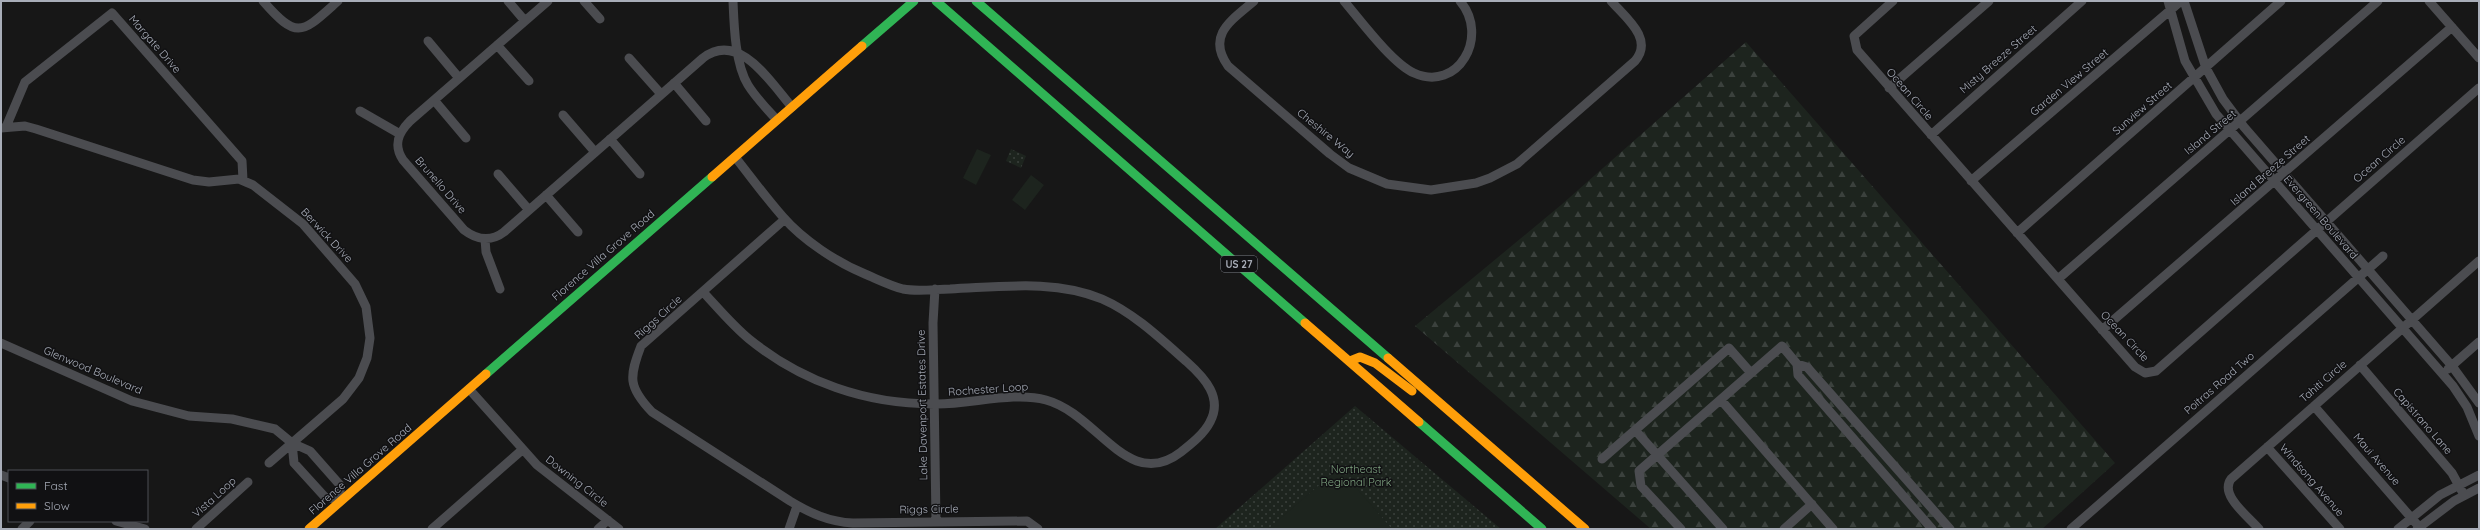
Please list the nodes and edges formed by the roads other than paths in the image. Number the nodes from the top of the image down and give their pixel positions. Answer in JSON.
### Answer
{"nodes":[{"id":1,"x":263,"y":1,"type":"edge"},
{"id":2,"x":338,"y":1,"type":"edge"},
{"id":3,"x":508,"y":1,"type":"edge"},
{"id":4,"x":548,"y":1,"type":"edge"},
{"id":5,"x":584,"y":1,"type":"edge"},
{"id":6,"x":733,"y":1,"type":"edge"},
{"id":7,"x":914,"y":1,"type":"edge"},
{"id":8,"x":936,"y":1,"type":"edge"},
{"id":9,"x":976,"y":1,"type":"edge"},
{"id":10,"x":1254,"y":1,"type":"edge"},
{"id":11,"x":1344,"y":1,"type":"edge"},
{"id":12,"x":1460,"y":1,"type":"edge"},
{"id":13,"x":1612,"y":1,"type":"edge"},
{"id":14,"x":1893,"y":1,"type":"edge"},
{"id":15,"x":1989,"y":1,"type":"edge"},
{"id":16,"x":2082,"y":1,"type":"edge"},
{"id":17,"x":2168,"y":1,"type":"edge"},
{"id":18,"x":2183,"y":1,"type":"edge"},
{"id":19,"x":2281,"y":1,"type":"edge"},
{"id":20,"x":2378,"y":1,"type":"edge"},
{"id":21,"x":2429,"y":1,"type":"edge"},
{"id":22,"x":2170,"y":11,"type":"junction"},
{"id":23,"x":600,"y":19,"type":"dead end"},
{"id":24,"x":525,"y":21,"type":"junction"},
{"id":25,"x":2452,"y":27,"type":"junction"},
{"id":26,"x":428,"y":41,"type":"dead end"},
{"id":27,"x":497,"y":45,"type":"junction"},
{"id":28,"x":739,"y":53,"type":"junction"},
{"id":29,"x":629,"y":58,"type":"dead end"},
{"id":30,"x":2479,"y":58,"type":"edge"},
{"id":31,"x":2206,"y":68,"type":"junction"},
{"id":32,"x":459,"y":78,"type":"junction"},
{"id":33,"x":2194,"y":78,"type":"junction"},
{"id":34,"x":529,"y":81,"type":"dead end"},
{"id":35,"x":674,"y":83,"type":"junction"},
{"id":36,"x":1889,"y":88,"type":"junction"},
{"id":37,"x":2479,"y":88,"type":"edge"},
{"id":38,"x":661,"y":94,"type":"junction"},
{"id":39,"x":434,"y":100,"type":"junction"},
{"id":40,"x":792,"y":107,"type":"junction"},
{"id":41,"x":360,"y":111,"type":"dead end"},
{"id":42,"x":563,"y":115,"type":"dead end"},
{"id":43,"x":706,"y":120,"type":"dead end"},
{"id":44,"x":777,"y":120,"type":"junction"},
{"id":45,"x":2240,"y":122,"type":"junction"},
{"id":46,"x":3,"y":127,"type":"edge"},
{"id":47,"x":2230,"y":130,"type":"junction"},
{"id":48,"x":400,"y":134,"type":"junction"},
{"id":49,"x":1931,"y":135,"type":"junction"},
{"id":50,"x":466,"y":138,"type":"dead end"},
{"id":51,"x":610,"y":139,"type":"junction"},
{"id":52,"x":595,"y":152,"type":"junction"},
{"id":53,"x":735,"y":157,"type":"junction"},
{"id":54,"x":498,"y":174,"type":"dead end"},
{"id":55,"x":640,"y":174,"type":"dead end"},
{"id":56,"x":2284,"y":174,"type":"junction"},
{"id":57,"x":244,"y":180,"type":"junction"},
{"id":58,"x":1971,"y":181,"type":"junction"},
{"id":59,"x":2274,"y":182,"type":"junction"},
{"id":60,"x":546,"y":195,"type":"junction"},
{"id":61,"x":529,"y":210,"type":"junction"},
{"id":62,"x":785,"y":219,"type":"junction"},
{"id":63,"x":2326,"y":222,"type":"junction"},
{"id":64,"x":2316,"y":230,"type":"junction"},
{"id":65,"x":578,"y":232,"type":"dead end"},
{"id":66,"x":2017,"y":233,"type":"junction"},
{"id":67,"x":485,"y":239,"type":"junction"},
{"id":68,"x":2383,"y":256,"type":"dead end"},
{"id":69,"x":2479,"y":261,"type":"edge"},
{"id":70,"x":2368,"y":269,"type":"junction"},
{"id":71,"x":2358,"y":278,"type":"junction"},
{"id":72,"x":2058,"y":279,"type":"junction"},
{"id":73,"x":500,"y":289,"type":"dead end"},
{"id":74,"x":935,"y":289,"type":"junction"},
{"id":75,"x":704,"y":293,"type":"junction"},
{"id":76,"x":2412,"y":320,"type":"junction"},
{"id":77,"x":2403,"y":328,"type":"junction"},
{"id":78,"x":2102,"y":330,"type":"junction"},
{"id":79,"x":2479,"y":342,"type":"edge"},
{"id":80,"x":1,"y":343,"type":"edge"},
{"id":81,"x":1350,"y":361,"type":"junction"},
{"id":82,"x":1797,"y":364,"type":"junction"},
{"id":83,"x":2360,"y":365,"type":"junction"},
{"id":84,"x":2452,"y":366,"type":"junction"},
{"id":85,"x":1751,"y":374,"type":"junction"},
{"id":86,"x":2443,"y":374,"type":"junction"},
{"id":87,"x":469,"y":389,"type":"junction"},
{"id":88,"x":1721,"y":400,"type":"junction"},
{"id":89,"x":935,"y":404,"type":"junction"},
{"id":90,"x":2479,"y":404,"type":"edge"},
{"id":91,"x":2314,"y":406,"type":"junction"},
{"id":92,"x":1852,"y":418,"type":"junction"},
{"id":93,"x":1843,"y":427,"type":"junction"},
{"id":94,"x":1635,"y":430,"type":"junction"},
{"id":95,"x":2479,"y":436,"type":"edge"},
{"id":96,"x":292,"y":443,"type":"junction"},
{"id":97,"x":2267,"y":447,"type":"junction"},
{"id":98,"x":522,"y":450,"type":"junction"},
{"id":99,"x":1658,"y":455,"type":"junction"},
{"id":100,"x":1602,"y":459,"type":"dead end"},
{"id":101,"x":1508,"y":462,"type":"junction"},
{"id":102,"x":269,"y":463,"type":"dead end"},
{"id":103,"x":2479,"y":475,"type":"edge"},
{"id":104,"x":248,"y":482,"type":"dead end"},
{"id":105,"x":2459,"y":484,"type":"junction"},
{"id":106,"x":2479,"y":488,"type":"edge"},
{"id":107,"x":2464,"y":495,"type":"junction"},
{"id":108,"x":340,"y":501,"type":"junction"},
{"id":109,"x":1812,"y":504,"type":"junction"},
{"id":110,"x":797,"y":506,"type":"junction"},
{"id":111,"x":2412,"y":517,"type":"junction"},
{"id":112,"x":608,"y":520,"type":"junction"},
{"id":113,"x":936,"y":521,"type":"junction"},
{"id":114,"x":119,"y":522,"type":"edge"},
{"id":115,"x":140,"y":528,"type":"edge"},
{"id":116,"x":2419,"y":528,"type":"edge"},
{"id":117,"x":196,"y":529,"type":"edge"},
{"id":118,"x":309,"y":529,"type":"edge"},
{"id":119,"x":432,"y":529,"type":"edge"},
{"id":120,"x":598,"y":529,"type":"edge"},
{"id":121,"x":619,"y":529,"type":"edge"},
{"id":122,"x":789,"y":529,"type":"edge"},
{"id":123,"x":1038,"y":529,"type":"edge"},
{"id":124,"x":1542,"y":529,"type":"edge"},
{"id":125,"x":1586,"y":529,"type":"edge"},
{"id":126,"x":1681,"y":529,"type":"edge"},
{"id":127,"x":1723,"y":529,"type":"edge"},
{"id":128,"x":1784,"y":529,"type":"edge"},
{"id":129,"x":1833,"y":529,"type":"edge"},
{"id":130,"x":1932,"y":529,"type":"edge"},
{"id":131,"x":1950,"y":529,"type":"edge"},
{"id":132,"x":2071,"y":529,"type":"edge"},
{"id":133,"x":2259,"y":529,"type":"edge"},
{"id":134,"x":2340,"y":529,"type":"edge"},
{"id":135,"x":2398,"y":529,"type":"edge"}],
"edges":[{"from":1,"to":2,"type":"street"},
{"from":3,"to":24,"type":"street"},
{"from":4,"to":24,"type":"street"},
{"from":5,"to":23,"type":"street"},
{"from":6,"to":28,"type":"street"},
{"from":7,"to":40,"type":"main road","name":"Florence Villa Grove Road"},
{"from":8,"to":81,"type":"main road","number":"US 27"},
{"from":9,"to":101,"type":"main road","number":"US 27"},
{"from":10,"to":13,"type":"street","name":"Cheshire Way"},
{"from":11,"to":12,"type":"street"},
{"from":14,"to":36,"type":"street","name":"Ocean Circle"},
{"from":15,"to":36,"type":"street"},
{"from":16,"to":49,"type":"street","name":"Misty Breeze Street"},
{"from":17,"to":22,"type":"street","name":"Evergreen Boulevard"},
{"from":18,"to":22,"type":"street","name":"Garden View Street"},
{"from":18,"to":31,"type":"street","name":"Evergreen Boulevard"},
{"from":19,"to":31,"type":"street","name":"Sunview Street"},
{"from":20,"to":45,"type":"street","name":"Island Street"},
{"from":21,"to":25,"type":"street"},
{"from":22,"to":33,"type":"street","name":"Evergreen Boulevard"},
{"from":22,"to":58,"type":"street","name":"Garden View Street"},
{"from":24,"to":27,"type":"street"},
{"from":25,"to":30,"type":"street"},
{"from":25,"to":56,"type":"street","name":"Island Breeze Street"},
{"from":26,"to":32,"type":"street"},
{"from":27,"to":32,"type":"street"},
{"from":27,"to":34,"type":"street"},
{"from":28,"to":35,"type":"street"},
{"from":28,"to":40,"type":"street"},
{"from":28,"to":44,"type":"street"},
{"from":29,"to":38,"type":"street"},
{"from":31,"to":33,"type":"street","name":"Sunview Street"},
{"from":31,"to":45,"type":"street","name":"Evergreen Boulevard"},
{"from":32,"to":39,"type":"street"},
{"from":33,"to":47,"type":"street","name":"Evergreen Boulevard"},
{"from":33,"to":66,"type":"street","name":"Sunview Street"},
{"from":35,"to":38,"type":"street"},
{"from":35,"to":43,"type":"street"},
{"from":36,"to":49,"type":"street","name":"Ocean Circle"},
{"from":37,"to":63,"type":"street","name":"Ocean Circle"},
{"from":38,"to":51,"type":"street"},
{"from":39,"to":48,"type":"street"},
{"from":39,"to":50,"type":"street"},
{"from":40,"to":44,"type":"main road","name":"Florence Villa Grove Road"},
{"from":41,"to":48,"type":"street"},
{"from":42,"to":52,"type":"street"},
{"from":44,"to":53,"type":"main road","name":"Florence Villa Grove Road"},
{"from":45,"to":47,"type":"street","name":"Island Street"},
{"from":45,"to":56,"type":"street","name":"Evergreen Boulevard"},
{"from":46,"to":57,"type":"street"},
{"from":46,"to":57,"type":"street","name":"Margate Drive"},
{"from":47,"to":59,"type":"street","name":"Evergreen Boulevard"},
{"from":47,"to":72,"type":"street","name":"Island Street"},
{"from":48,"to":67,"type":"street","name":"Brunello Drive"},
{"from":49,"to":58,"type":"street","name":"Ocean Circle"},
{"from":51,"to":52,"type":"street"},
{"from":51,"to":55,"type":"street"},
{"from":52,"to":60,"type":"street"},
{"from":53,"to":62,"type":"street"},
{"from":53,"to":87,"type":"main road","name":"Florence Villa Grove Road"},
{"from":54,"to":61,"type":"street"},
{"from":56,"to":59,"type":"street","name":"Island Breeze Street"},
{"from":56,"to":63,"type":"street","name":"Evergreen Boulevard"},
{"from":57,"to":96,"type":"street","name":"Berwick Drive"},
{"from":58,"to":66,"type":"street","name":"Ocean Circle"},
{"from":59,"to":64,"type":"street","name":"Evergreen Boulevard"},
{"from":59,"to":78,"type":"street","name":"Island Breeze Street"},
{"from":60,"to":61,"type":"street"},
{"from":60,"to":65,"type":"street"},
{"from":61,"to":67,"type":"street"},
{"from":62,"to":74,"type":"street"},
{"from":62,"to":75,"type":"street","name":"Riggs Circle"},
{"from":63,"to":64,"type":"street","name":"Ocean Circle"},
{"from":63,"to":70,"type":"street","name":"Evergreen Boulevard"},
{"from":64,"to":71,"type":"street","name":"Evergreen Boulevard"},
{"from":64,"to":78,"type":"street","name":"Ocean Circle"},
{"from":66,"to":72,"type":"street","name":"Ocean Circle"},
{"from":67,"to":73,"type":"street"},
{"from":68,"to":70,"type":"street","name":"Poitras Road Two"},
{"from":69,"to":76,"type":"street","name":"Tahiti Circle"},
{"from":70,"to":71,"type":"street","name":"Poitras Road Two"},
{"from":70,"to":76,"type":"street","name":"Evergreen Boulevard"},
{"from":71,"to":77,"type":"street","name":"Evergreen Boulevard"},
{"from":71,"to":132,"type":"street","name":"Poitras Road Two"},
{"from":72,"to":78,"type":"street","name":"Ocean Circle"},
{"from":74,"to":89,"type":"street","name":"Lake Davenport Estates Drive"},
{"from":74,"to":89,"type":"street","name":"Rochester Loop"},
{"from":75,"to":89,"type":"street","name":"Rochester Loop"},
{"from":75,"to":110,"type":"street","name":"Riggs Circle"},
{"from":76,"to":77,"type":"street","name":"Tahiti Circle"},
{"from":76,"to":84,"type":"street","name":"Evergreen Boulevard"},
{"from":77,"to":83,"type":"street","name":"Tahiti Circle"},
{"from":77,"to":86,"type":"street","name":"Evergreen Boulevard"},
{"from":79,"to":84,"type":"street"},
{"from":80,"to":96,"type":"street","name":"Glenwood Boulevard"},
{"from":81,"to":101,"type":"main road"},
{"from":81,"to":124,"type":"main road","number":"US 27"},
{"from":82,"to":85,"type":"street"},
{"from":82,"to":92,"type":"street"},
{"from":82,"to":93,"type":"street"},
{"from":83,"to":91,"type":"street","name":"Tahiti Circle"},
{"from":83,"to":105,"type":"street","name":"Capistrano Lane"},
{"from":84,"to":86,"type":"street"},
{"from":84,"to":90,"type":"street","name":"Evergreen Boulevard"},
{"from":85,"to":88,"type":"street"},
{"from":85,"to":94,"type":"street"},
{"from":86,"to":95,"type":"street","name":"Evergreen Boulevard"},
{"from":87,"to":98,"type":"street","name":"Downing Circle"},
{"from":87,"to":108,"type":"main road","name":"Florence Villa Grove Road"},
{"from":88,"to":99,"type":"street"},
{"from":88,"to":109,"type":"street"},
{"from":89,"to":113,"type":"street","name":"Lake Davenport Estates Drive"},
{"from":91,"to":97,"type":"street","name":"Tahiti Circle"},
{"from":91,"to":111,"type":"street","name":"Maui Avenue"},
{"from":92,"to":93,"type":"street"},
{"from":92,"to":131,"type":"street"},
{"from":93,"to":130,"type":"street"},
{"from":94,"to":99,"type":"street"},
{"from":94,"to":100,"type":"street"},
{"from":96,"to":102,"type":"street","name":"Berwick Drive"},
{"from":96,"to":108,"type":"street","name":"Glenwood Boulevard"},
{"from":96,"to":108,"type":"street"},
{"from":97,"to":133,"type":"street","name":"Tahiti Circle"},
{"from":97,"to":134,"type":"street","name":"Windsong Avenue"},
{"from":98,"to":112,"type":"street","name":"Downing Circle"},
{"from":98,"to":119,"type":"street"},
{"from":99,"to":126,"type":"street"},
{"from":99,"to":127,"type":"street"},
{"from":101,"to":125,"type":"main road","number":"US 27"},
{"from":103,"to":105,"type":"street"},
{"from":104,"to":117,"type":"street","name":"Vista Loop"},
{"from":105,"to":107,"type":"street","name":"Capistrano Lane"},
{"from":105,"to":111,"type":"street"},
{"from":106,"to":107,"type":"street"},
{"from":107,"to":116,"type":"street"},
{"from":108,"to":118,"type":"main road","name":"Florence Villa Grove Road"},
{"from":109,"to":128,"type":"street"},
{"from":109,"to":129,"type":"street"},
{"from":110,"to":113,"type":"street","name":"Riggs Circle"},
{"from":110,"to":122,"type":"street"},
{"from":111,"to":116,"type":"street","name":"Maui Avenue"},
{"from":111,"to":135,"type":"street"},
{"from":112,"to":120,"type":"street"},
{"from":112,"to":121,"type":"street","name":"Downing Circle"},
{"from":113,"to":123,"type":"street","name":"Riggs Circle"},
{"from":114,"to":115,"type":"street"}]}
